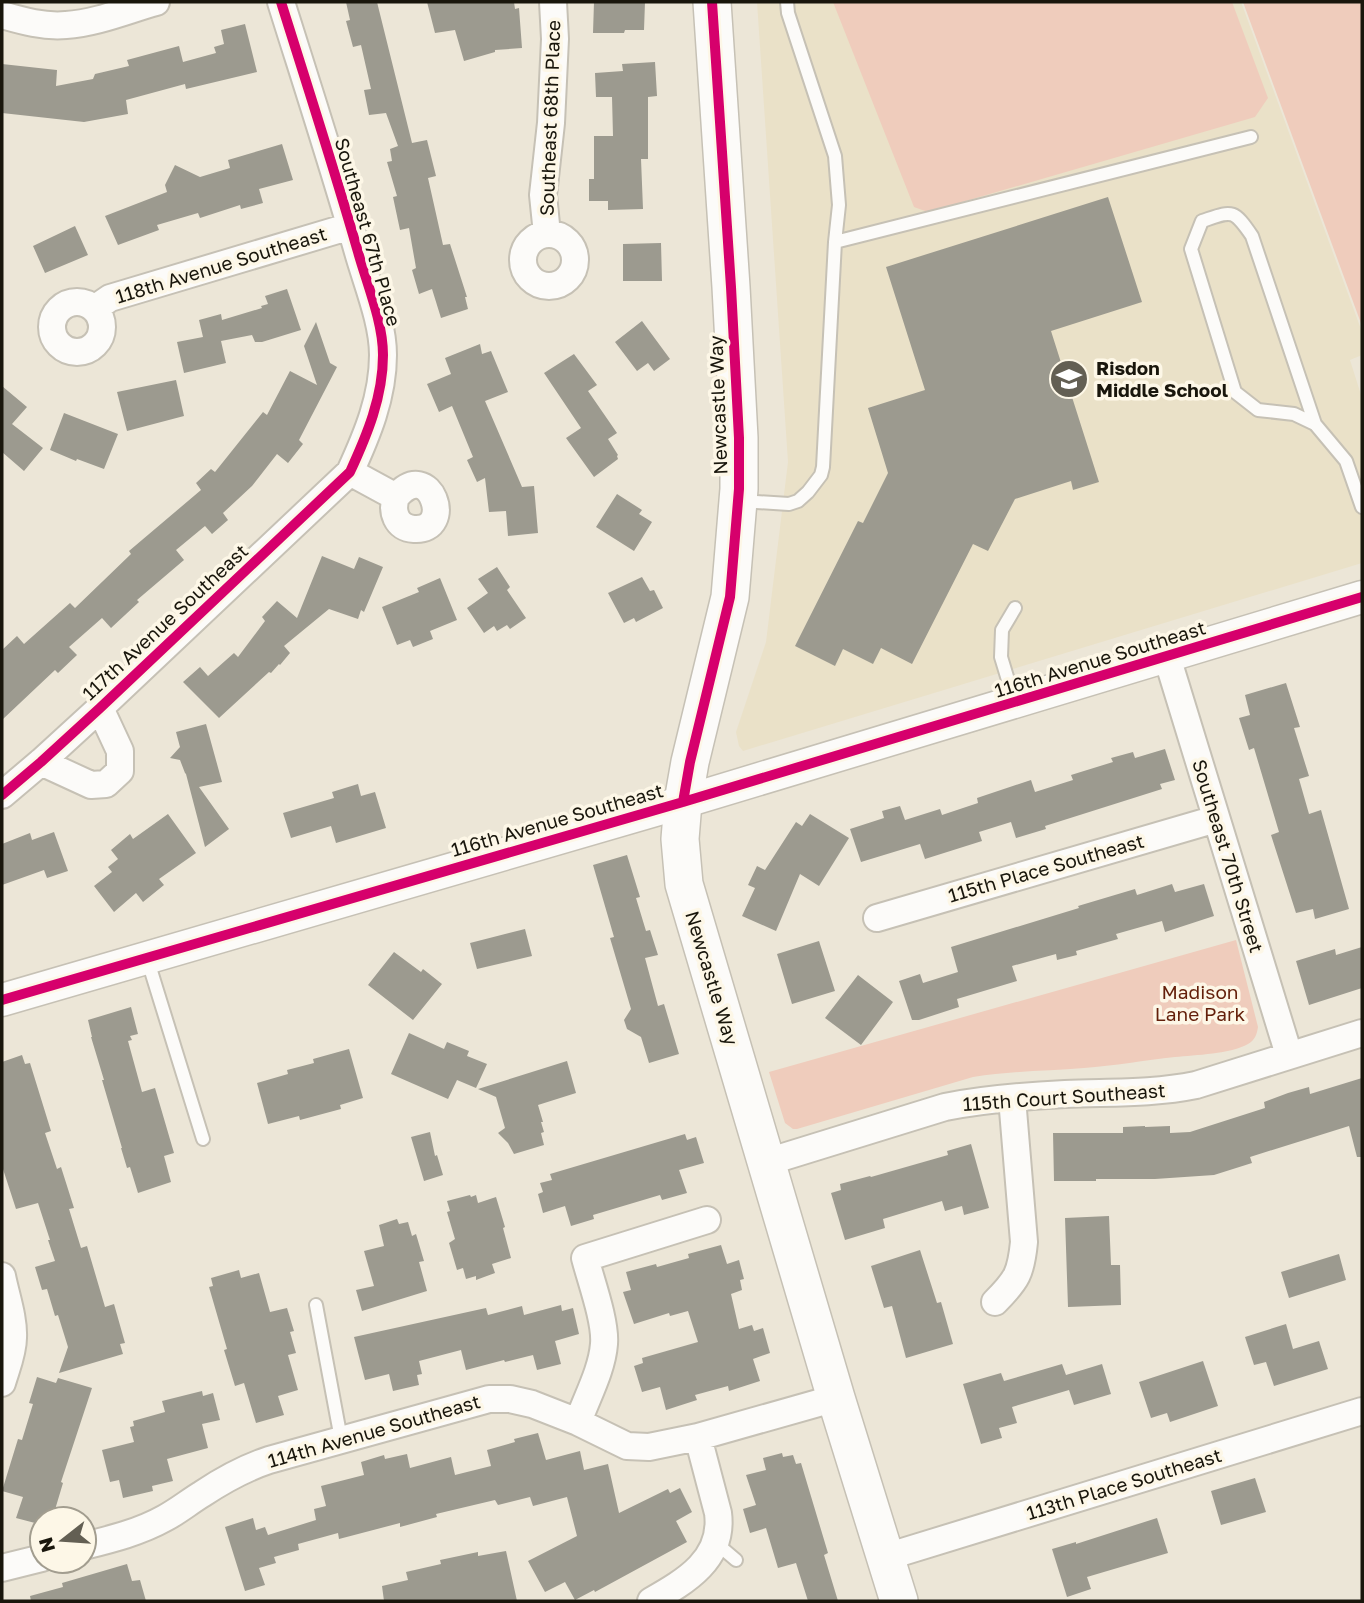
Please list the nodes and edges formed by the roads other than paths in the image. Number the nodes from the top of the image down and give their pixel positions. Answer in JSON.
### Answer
{"nodes":[{"id":1,"x":156,"y":2,"type":"edge"},
{"id":2,"x":281,"y":2,"type":"edge"},
{"id":3,"x":553,"y":2,"type":"edge"},
{"id":4,"x":712,"y":2,"type":"edge"},
{"id":5,"x":787,"y":2,"type":"edge"},
{"id":6,"x":2,"y":15,"type":"edge"},
{"id":7,"x":1251,"y":137,"type":"dead end"},
{"id":8,"x":351,"y":226,"type":"junction"},
{"id":9,"x":547,"y":234,"type":"junction"},
{"id":10,"x":835,"y":243,"type":"junction"},
{"id":11,"x":94,"y":309,"type":"dead end"},
{"id":12,"x":1315,"y":424,"type":"junction"},
{"id":13,"x":350,"y":472,"type":"junction"},
{"id":14,"x":396,"y":497,"type":"dead end"},
{"id":15,"x":738,"y":501,"type":"junction"},
{"id":16,"x":1362,"y":507,"type":"edge"},
{"id":17,"x":1362,"y":597,"type":"edge"},
{"id":18,"x":1015,"y":608,"type":"dead end"},
{"id":19,"x":1167,"y":657,"type":"junction"},
{"id":20,"x":1015,"y":703,"type":"junction"},
{"id":21,"x":100,"y":708,"type":"junction"},
{"id":22,"x":41,"y":762,"type":"junction"},
{"id":23,"x":2,"y":795,"type":"edge"},
{"id":24,"x":683,"y":802,"type":"junction"},
{"id":25,"x":1216,"y":819,"type":"junction"},
{"id":26,"x":877,"y":918,"type":"dead end"},
{"id":27,"x":147,"y":957,"type":"junction"},
{"id":28,"x":2,"y":999,"type":"edge"},
{"id":29,"x":1362,"y":1033,"type":"edge"},
{"id":30,"x":1289,"y":1055,"type":"junction"},
{"id":31,"x":1012,"y":1098,"type":"junction"},
{"id":32,"x":203,"y":1139,"type":"dead end"},
{"id":33,"x":767,"y":1161,"type":"junction"},
{"id":34,"x":707,"y":1220,"type":"dead end"},
{"id":35,"x":2,"y":1276,"type":"edge"},
{"id":36,"x":995,"y":1302,"type":"dead end"},
{"id":37,"x":316,"y":1305,"type":"dead end"},
{"id":38,"x":2,"y":1383,"type":"edge"},
{"id":39,"x":836,"y":1398,"type":"junction"},
{"id":40,"x":1362,"y":1411,"type":"edge"},
{"id":41,"x":578,"y":1422,"type":"junction"},
{"id":42,"x":698,"y":1437,"type":"junction"},
{"id":43,"x":341,"y":1439,"type":"junction"},
{"id":44,"x":98,"y":1542,"type":"edge"},
{"id":45,"x":716,"y":1543,"type":"junction"},
{"id":46,"x":886,"y":1557,"type":"junction"},
{"id":47,"x":736,"y":1560,"type":"dead end"},
{"id":48,"x":28,"y":1562,"type":"edge"},
{"id":49,"x":2,"y":1568,"type":"edge"},
{"id":50,"x":651,"y":1601,"type":"edge"},
{"id":51,"x":899,"y":1601,"type":"edge"}],
"edges":[{"from":1,"to":6,"type":"street"},
{"from":2,"to":8,"type":"street","name":"Southeast 67th Place"},
{"from":3,"to":9,"type":"street","name":"Southeast 68th Place"},
{"from":4,"to":15,"type":"main road","name":"Newcastle Way"},
{"from":5,"to":10,"type":"lane"},
{"from":7,"to":10,"type":"lane"},
{"from":8,"to":11,"type":"street","name":"118th Avenue Southeast"},
{"from":8,"to":13,"type":"street","name":"Southeast 67th Place"},
{"from":9,"to":9,"type":"street","name":"Southeast 68th Place"},
{"from":10,"to":15,"type":"lane"},
{"from":12,"to":12,"type":"lane"},
{"from":12,"to":16,"type":"lane"},
{"from":13,"to":14,"type":"street"},
{"from":13,"to":21,"type":"street","name":"117th Avenue Southeast"},
{"from":15,"to":24,"type":"main road","name":"Newcastle Way"},
{"from":17,"to":19,"type":"street","name":"116th Avenue Southeast"},
{"from":18,"to":20,"type":"lane"},
{"from":19,"to":20,"type":"street","name":"116th Avenue Southeast"},
{"from":19,"to":25,"type":"street","name":"Southeast 70th Street"},
{"from":20,"to":24,"type":"street","name":"116th Avenue Southeast"},
{"from":21,"to":22,"type":"street","name":"117th Avenue Southeast"},
{"from":21,"to":22,"type":"street","name":"117th Avenue Southeast"},
{"from":22,"to":23,"type":"street","name":"117th Avenue Southeast"},
{"from":24,"to":27,"type":"street","name":"116th Avenue Southeast"},
{"from":24,"to":33,"type":"main road","name":"Newcastle Way"},
{"from":25,"to":26,"type":"street","name":"115th Place Southeast"},
{"from":25,"to":30,"type":"street","name":"Southeast 70th Street"},
{"from":27,"to":28,"type":"street","name":"116th Avenue Southeast"},
{"from":27,"to":32,"type":"lane"},
{"from":29,"to":30,"type":"street","name":"115th Court Southeast"},
{"from":30,"to":31,"type":"street","name":"115th Court Southeast"},
{"from":31,"to":33,"type":"street","name":"115th Court Southeast"},
{"from":31,"to":36,"type":"street"},
{"from":33,"to":39,"type":"main road","name":"Newcastle Way"},
{"from":34,"to":41,"type":"street"},
{"from":35,"to":38,"type":"street"},
{"from":37,"to":43,"type":"lane"},
{"from":39,"to":42,"type":"street","name":"114th Avenue Southeast"},
{"from":39,"to":46,"type":"main road","name":"Newcastle Way"},
{"from":40,"to":46,"type":"street","name":"113th Place Southeast"},
{"from":41,"to":42,"type":"street","name":"114th Avenue Southeast"},
{"from":41,"to":43,"type":"street","name":"114th Avenue Southeast"},
{"from":42,"to":45,"type":"street"},
{"from":43,"to":44,"type":"street","name":"114th Avenue Southeast"},
{"from":45,"to":47,"type":"lane"},
{"from":45,"to":50,"type":"street"},
{"from":46,"to":51,"type":"main road","name":"Newcastle Way"},
{"from":48,"to":49,"type":"street"}]}
